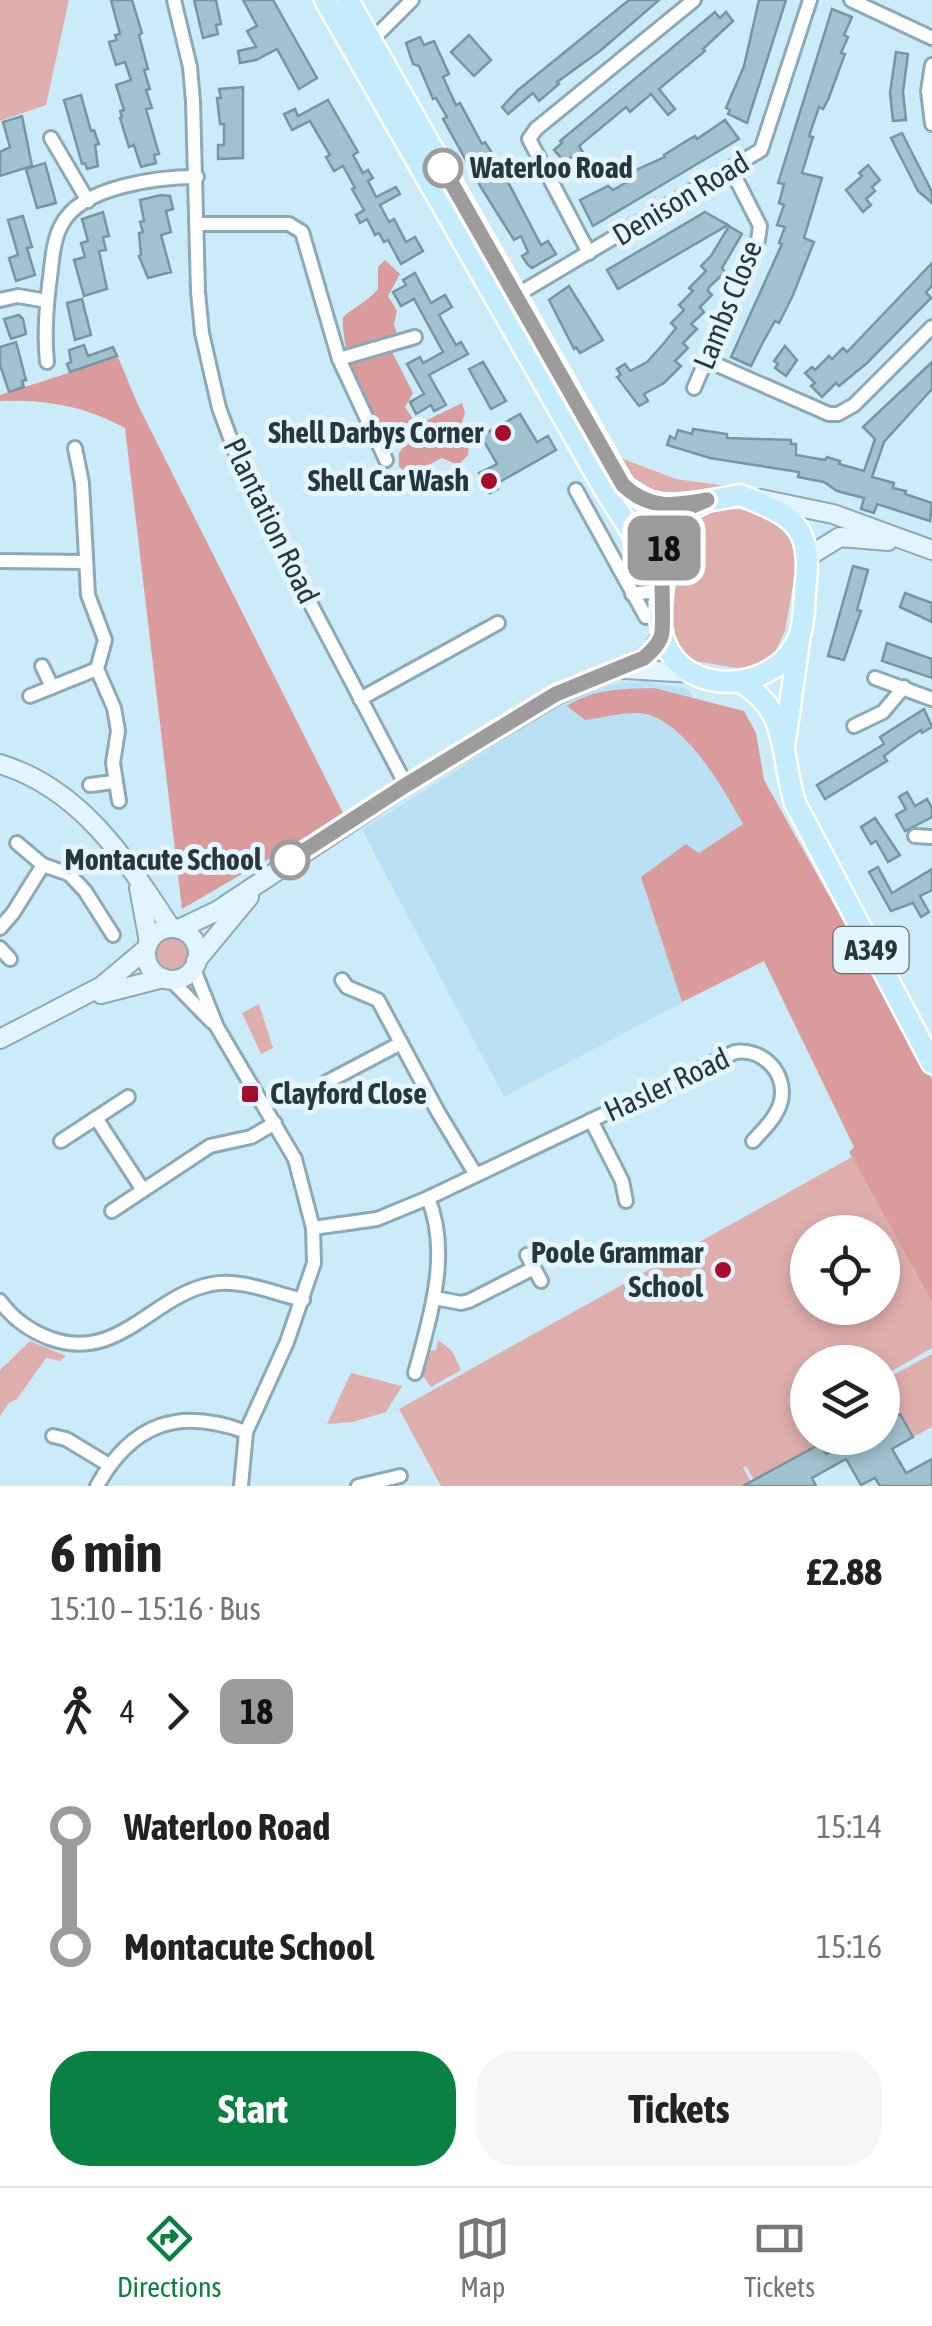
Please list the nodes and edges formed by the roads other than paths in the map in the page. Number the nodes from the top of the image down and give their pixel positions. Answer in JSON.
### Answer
{"nodes":[{"id":1,"x":174,"y":0,"type":"edge"},
{"id":2,"x":325,"y":0,"type":"edge"},
{"id":3,"x":348,"y":0,"type":"edge"},
{"id":4,"x":412,"y":0,"type":"edge"},
{"id":5,"x":694,"y":0,"type":"edge"},
{"id":6,"x":810,"y":0,"type":"edge"},
{"id":7,"x":851,"y":0,"type":"edge"},
{"id":8,"x":932,"y":38,"type":"edge"},
{"id":9,"x":364,"y":47,"type":"junction"},
{"id":10,"x":932,"y":65,"type":"edge"},
{"id":11,"x":932,"y":124,"type":"edge"},
{"id":12,"x":51,"y":138,"type":"dead end"},
{"id":13,"x":732,"y":169,"type":"junction"},
{"id":14,"x":196,"y":177,"type":"junction"},
{"id":15,"x":88,"y":201,"type":"junction"},
{"id":16,"x":196,"y":224,"type":"junction"},
{"id":17,"x":590,"y":253,"type":"junction"},
{"id":18,"x":515,"y":296,"type":"junction"},
{"id":19,"x":0,"y":300,"type":"edge"},
{"id":20,"x":47,"y":301,"type":"junction"},
{"id":21,"x":932,"y":327,"type":"edge"},
{"id":22,"x":414,"y":338,"type":"dead end"},
{"id":23,"x":338,"y":358,"type":"junction"},
{"id":24,"x":706,"y":360,"type":"junction"},
{"id":25,"x":47,"y":362,"type":"dead end"},
{"id":26,"x":694,"y":388,"type":"dead end"},
{"id":27,"x":75,"y":448,"type":"dead end"},
{"id":28,"x":386,"y":460,"type":"dead end"},
{"id":29,"x":576,"y":490,"type":"dead end"},
{"id":30,"x":740,"y":496,"type":"junction"},
{"id":31,"x":707,"y":500,"type":"junction"},
{"id":32,"x":913,"y":544,"type":"junction"},
{"id":33,"x":932,"y":550,"type":"edge"},
{"id":34,"x":808,"y":556,"type":"junction"},
{"id":35,"x":0,"y":561,"type":"edge"},
{"id":36,"x":86,"y":562,"type":"junction"},
{"id":37,"x":663,"y":585,"type":"junction"},
{"id":38,"x":632,"y":594,"type":"junction"},
{"id":39,"x":646,"y":616,"type":"dead end"},
{"id":40,"x":498,"y":624,"type":"dead end"},
{"id":41,"x":662,"y":634,"type":"junction"},
{"id":42,"x":800,"y":634,"type":"junction"},
{"id":43,"x":42,"y":666,"type":"dead end"},
{"id":44,"x":618,"y":669,"type":"junction"},
{"id":45,"x":97,"y":670,"type":"junction"},
{"id":46,"x":694,"y":673,"type":"junction"},
{"id":47,"x":874,"y":678,"type":"dead end"},
{"id":48,"x":742,"y":682,"type":"junction"},
{"id":49,"x":904,"y":687,"type":"junction"},
{"id":50,"x":52,"y":688,"type":"junction"},
{"id":51,"x":30,"y":696,"type":"dead end"},
{"id":52,"x":932,"y":699,"type":"edge"},
{"id":53,"x":360,"y":700,"type":"junction"},
{"id":54,"x":854,"y":726,"type":"dead end"},
{"id":55,"x":783,"y":752,"type":"junction"},
{"id":56,"x":0,"y":764,"type":"edge"},
{"id":57,"x":114,"y":782,"type":"junction"},
{"id":58,"x":90,"y":785,"type":"dead end"},
{"id":59,"x":406,"y":785,"type":"junction"},
{"id":60,"x":119,"y":801,"type":"dead end"},
{"id":61,"x":915,"y":836,"type":"dead end"},
{"id":62,"x":932,"y":838,"type":"edge"},
{"id":63,"x":17,"y":843,"type":"dead end"},
{"id":64,"x":42,"y":866,"type":"junction"},
{"id":65,"x":273,"y":872,"type":"junction"},
{"id":66,"x":136,"y":878,"type":"junction"},
{"id":67,"x":0,"y":928,"type":"edge"},
{"id":68,"x":175,"y":928,"type":"junction"},
{"id":69,"x":113,"y":935,"type":"dead end"},
{"id":70,"x":148,"y":946,"type":"junction"},
{"id":71,"x":195,"y":964,"type":"junction"},
{"id":72,"x":167,"y":979,"type":"junction"},
{"id":73,"x":342,"y":980,"type":"dead end"},
{"id":74,"x":72,"y":1003,"type":"junction"},
{"id":75,"x":217,"y":1027,"type":"junction"},
{"id":76,"x":0,"y":1039,"type":"edge"},
{"id":77,"x":400,"y":1042,"type":"junction"},
{"id":78,"x":932,"y":1062,"type":"edge"},
{"id":79,"x":328,"y":1082,"type":"dead end"},
{"id":80,"x":128,"y":1097,"type":"dead end"},
{"id":81,"x":96,"y":1118,"type":"junction"},
{"id":82,"x":590,"y":1120,"type":"junction"},
{"id":83,"x":275,"y":1123,"type":"junction"},
{"id":84,"x":754,"y":1140,"type":"dead end"},
{"id":85,"x":61,"y":1141,"type":"dead end"},
{"id":86,"x":476,"y":1175,"type":"junction"},
{"id":87,"x":143,"y":1190,"type":"junction"},
{"id":88,"x":428,"y":1198,"type":"junction"},
{"id":89,"x":626,"y":1200,"type":"dead end"},
{"id":90,"x":112,"y":1211,"type":"dead end"},
{"id":91,"x":313,"y":1228,"type":"junction"},
{"id":92,"x":541,"y":1281,"type":"dead end"},
{"id":93,"x":435,"y":1298,"type":"junction"},
{"id":94,"x":303,"y":1300,"type":"junction"},
{"id":95,"x":0,"y":1302,"type":"edge"},
{"id":96,"x":416,"y":1373,"type":"dead end"},
{"id":97,"x":246,"y":1432,"type":"junction"},
{"id":98,"x":53,"y":1436,"type":"dead end"},
{"id":99,"x":108,"y":1465,"type":"junction"},
{"id":100,"x":400,"y":1476,"type":"dead end"},
{"id":101,"x":97,"y":1486,"type":"edge"},
{"id":102,"x":241,"y":1486,"type":"edge"},
{"id":103,"x":358,"y":1486,"type":"edge"}],
"edges":[{"from":1,"to":14,"type":"street","name":"Plantation Road"},
{"from":2,"to":9,"type":"main road"},
{"from":3,"to":9,"type":"main road"},
{"from":4,"to":9,"type":"street"},
{"from":5,"to":17,"type":"street"},
{"from":6,"to":13,"type":"street","name":"Denison Road"},
{"from":7,"to":8,"type":"street"},
{"from":9,"to":18,"type":"main road"},
{"from":9,"to":37,"type":"main road"},
{"from":10,"to":11,"type":"street"},
{"from":12,"to":15,"type":"street"},
{"from":13,"to":17,"type":"street","name":"Denison Road"},
{"from":13,"to":24,"type":"street","name":"Lambs Close"},
{"from":14,"to":15,"type":"street"},
{"from":14,"to":16,"type":"street","name":"Plantation Road"},
{"from":15,"to":20,"type":"street"},
{"from":16,"to":23,"type":"street"},
{"from":16,"to":53,"type":"street","name":"Plantation Road"},
{"from":17,"to":18,"type":"street","name":"Denison Road"},
{"from":18,"to":31,"type":"main road"},
{"from":19,"to":20,"type":"street"},
{"from":20,"to":25,"type":"street"},
{"from":21,"to":24,"type":"street"},
{"from":22,"to":23,"type":"street"},
{"from":23,"to":28,"type":"street"},
{"from":24,"to":26,"type":"street","name":"Lambs Close"},
{"from":27,"to":36,"type":"street"},
{"from":29,"to":38,"type":"street"},
{"from":30,"to":31,"type":"main road"},
{"from":30,"to":32,"type":"main road"},
{"from":30,"to":34,"type":"main road"},
{"from":31,"to":37,"type":"main road"},
{"from":32,"to":33,"type":"main road"},
{"from":32,"to":34,"type":"main road"},
{"from":34,"to":42,"type":"main road","number":"A349"},
{"from":35,"to":36,"type":"street"},
{"from":36,"to":45,"type":"street"},
{"from":37,"to":38,"type":"street"},
{"from":37,"to":41,"type":"main road"},
{"from":38,"to":39,"type":"street"},
{"from":40,"to":53,"type":"street"},
{"from":41,"to":44,"type":"main road"},
{"from":41,"to":46,"type":"main road"},
{"from":42,"to":48,"type":"main road"},
{"from":42,"to":55,"type":"main road","number":"A349"},
{"from":43,"to":50,"type":"street"},
{"from":44,"to":46,"type":"main road"},
{"from":44,"to":59,"type":"main road"},
{"from":45,"to":50,"type":"street"},
{"from":45,"to":57,"type":"street"},
{"from":46,"to":48,"type":"main road"},
{"from":47,"to":49,"type":"street"},
{"from":48,"to":55,"type":"main road","number":"A349"},
{"from":49,"to":52,"type":"street"},
{"from":49,"to":54,"type":"street"},
{"from":50,"to":51,"type":"street"},
{"from":53,"to":59,"type":"street","name":"Plantation Road"},
{"from":55,"to":78,"type":"main road","number":"A349"},
{"from":56,"to":66,"type":"main road"},
{"from":57,"to":58,"type":"street"},
{"from":57,"to":60,"type":"street"},
{"from":59,"to":65,"type":"main road"},
{"from":61,"to":62,"type":"street"},
{"from":63,"to":64,"type":"street"},
{"from":64,"to":67,"type":"street"},
{"from":64,"to":69,"type":"street"},
{"from":65,"to":68,"type":"main road"},
{"from":65,"to":71,"type":"main road"},
{"from":66,"to":68,"type":"main road"},
{"from":66,"to":70,"type":"main road"},
{"from":68,"to":70,"type":"main road"},
{"from":68,"to":71,"type":"main road"},
{"from":70,"to":72,"type":"main road"},
{"from":70,"to":74,"type":"main road"},
{"from":71,"to":72,"type":"main road"},
{"from":71,"to":75,"type":"street"},
{"from":72,"to":74,"type":"main road"},
{"from":72,"to":75,"type":"street"},
{"from":73,"to":77,"type":"street"},
{"from":74,"to":76,"type":"main road"},
{"from":75,"to":83,"type":"street"},
{"from":77,"to":79,"type":"street"},
{"from":77,"to":86,"type":"street"},
{"from":80,"to":81,"type":"street"},
{"from":81,"to":85,"type":"street"},
{"from":81,"to":87,"type":"street"},
{"from":82,"to":84,"type":"street","name":"Hasler Road"},
{"from":82,"to":86,"type":"street","name":"Hasler Road"},
{"from":82,"to":89,"type":"street","name":"Hasler Road"},
{"from":83,"to":87,"type":"street"},
{"from":83,"to":91,"type":"street"},
{"from":86,"to":88,"type":"street","name":"Hasler Road"},
{"from":87,"to":90,"type":"street"},
{"from":88,"to":91,"type":"street","name":"Hasler Road"},
{"from":88,"to":93,"type":"street"},
{"from":91,"to":94,"type":"street"},
{"from":92,"to":93,"type":"street"},
{"from":93,"to":96,"type":"street"},
{"from":94,"to":95,"type":"street"},
{"from":94,"to":97,"type":"street"},
{"from":97,"to":99,"type":"street"},
{"from":97,"to":102,"type":"street"},
{"from":98,"to":99,"type":"street"},
{"from":99,"to":101,"type":"street"},
{"from":100,"to":103,"type":"street"}]}
